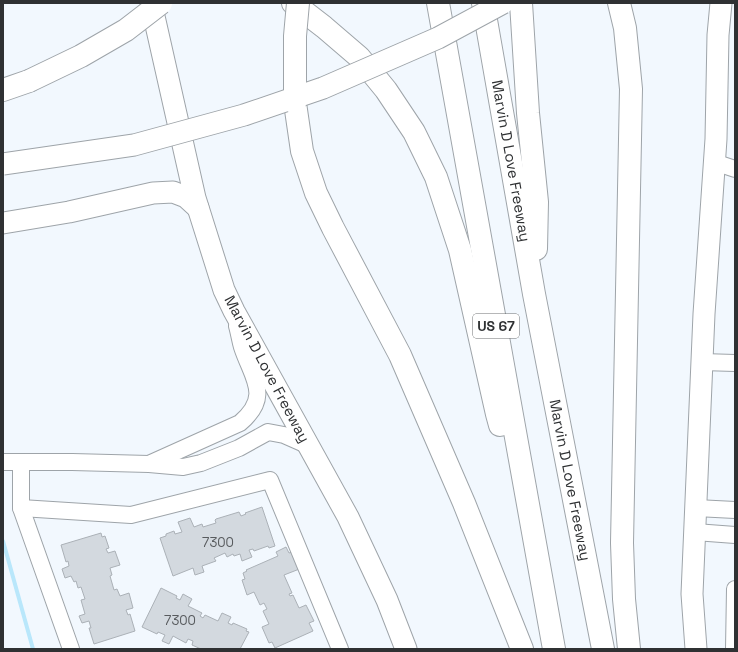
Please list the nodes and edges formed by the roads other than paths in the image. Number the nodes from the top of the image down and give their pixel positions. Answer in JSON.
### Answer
{"nodes":[{"id":1,"x":151,"y":3,"type":"edge"},
{"id":2,"x":161,"y":3,"type":"edge"},
{"id":3,"x":293,"y":3,"type":"edge"},
{"id":4,"x":298,"y":3,"type":"edge"},
{"id":5,"x":438,"y":3,"type":"edge"},
{"id":6,"x":483,"y":3,"type":"edge"},
{"id":7,"x":503,"y":3,"type":"edge"},
{"id":8,"x":521,"y":3,"type":"edge"},
{"id":9,"x":619,"y":3,"type":"edge"},
{"id":10,"x":721,"y":3,"type":"edge"},
{"id":11,"x":3,"y":90,"type":"edge"},
{"id":12,"x":735,"y":157,"type":"edge"},
{"id":13,"x":714,"y":162,"type":"junction"},
{"id":14,"x":3,"y":164,"type":"edge"},
{"id":15,"x":735,"y":169,"type":"edge"},
{"id":16,"x":198,"y":208,"type":"junction"},
{"id":17,"x":3,"y":223,"type":"edge"},
{"id":18,"x":534,"y":294,"type":"junction"},
{"id":19,"x":234,"y":311,"type":"junction"},
{"id":20,"x":702,"y":362,"type":"junction"},
{"id":21,"x":735,"y":363,"type":"edge"},
{"id":22,"x":309,"y":446,"type":"junction"},
{"id":23,"x":3,"y":462,"type":"edge"},
{"id":24,"x":20,"y":462,"type":"junction"},
{"id":25,"x":149,"y":464,"type":"junction"},
{"id":26,"x":528,"y":504,"type":"junction"},
{"id":27,"x":21,"y":508,"type":"junction"},
{"id":28,"x":696,"y":508,"type":"junction"},
{"id":29,"x":735,"y":510,"type":"edge"},
{"id":30,"x":694,"y":532,"type":"junction"},
{"id":31,"x":735,"y":535,"type":"edge"},
{"id":32,"x":735,"y":589,"type":"edge"},
{"id":33,"x":71,"y":649,"type":"edge"},
{"id":34,"x":340,"y":649,"type":"edge"},
{"id":35,"x":406,"y":649,"type":"edge"},
{"id":36,"x":522,"y":649,"type":"edge"},
{"id":37,"x":554,"y":649,"type":"edge"},
{"id":38,"x":603,"y":649,"type":"edge"},
{"id":39,"x":629,"y":649,"type":"edge"},
{"id":40,"x":696,"y":649,"type":"edge"},
{"id":41,"x":734,"y":649,"type":"edge"}],
"edges":[{"from":1,"to":16,"type":"main road","name":"Marvin D Love Freeway"},
{"from":2,"to":11,"type":"highway","bridge":true},
{"from":3,"to":26,"type":"highway"},
{"from":4,"to":36,"type":"highway","bridge":true},
{"from":5,"to":26,"type":"highway","number":"US 67"},
{"from":6,"to":18,"type":"highway","name":"Marvin D Love Freeway","number":"US 67"},
{"from":7,"to":14,"type":"main road","bridge":true},
{"from":8,"to":18,"type":"highway"},
{"from":9,"to":39,"type":"highway"},
{"from":10,"to":13,"type":"main road"},
{"from":12,"to":13,"type":"street"},
{"from":13,"to":15,"type":"street"},
{"from":13,"to":20,"type":"main road"},
{"from":16,"to":17,"type":"main road"},
{"from":16,"to":19,"type":"main road","name":"Marvin D Love Freeway"},
{"from":18,"to":38,"type":"highway","name":"Marvin D Love Freeway","number":"US 67"},
{"from":19,"to":22,"type":"main road","name":"Marvin D Love Freeway"},
{"from":19,"to":25,"type":"street"},
{"from":20,"to":21,"type":"street"},
{"from":20,"to":28,"type":"main road"},
{"from":22,"to":25,"type":"street"},
{"from":22,"to":35,"type":"main road","name":"Marvin D Love Freeway"},
{"from":23,"to":24,"type":"street"},
{"from":24,"to":25,"type":"street"},
{"from":24,"to":27,"type":"street"},
{"from":26,"to":37,"type":"highway","number":"US 67"},
{"from":27,"to":33,"type":"street"},
{"from":27,"to":34,"type":"street"},
{"from":28,"to":29,"type":"street"},
{"from":28,"to":30,"type":"main road"},
{"from":30,"to":31,"type":"street"},
{"from":30,"to":40,"type":"main road"},
{"from":32,"to":41,"type":"street"}]}
